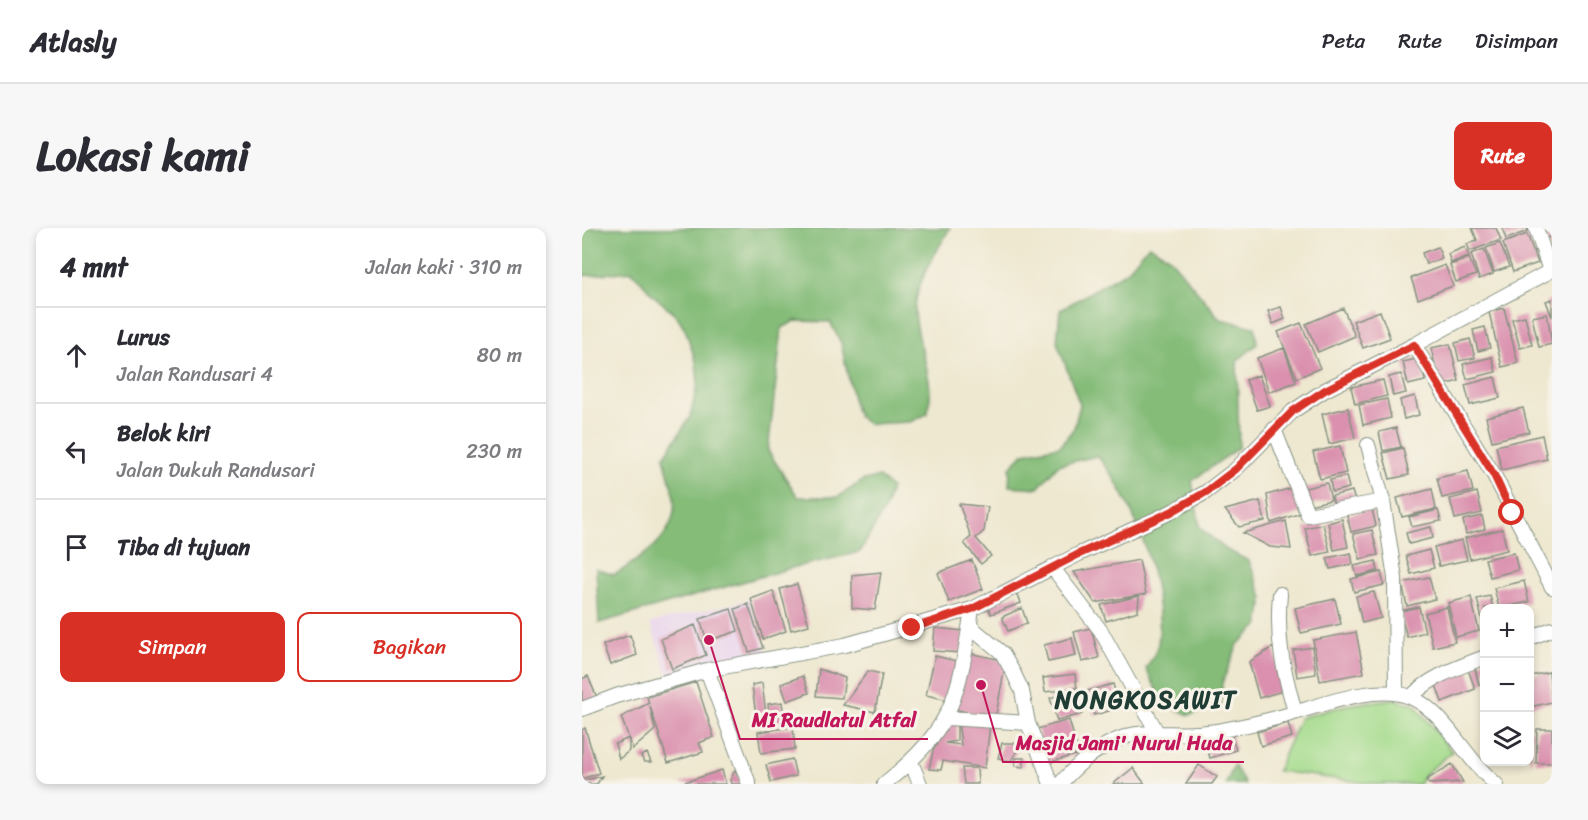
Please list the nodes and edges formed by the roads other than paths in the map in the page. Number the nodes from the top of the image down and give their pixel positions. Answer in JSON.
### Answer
{"nodes":[{"id":1,"x":1536,"y":228,"type":"edge"},
{"id":2,"x":1551,"y":270,"type":"edge"},
{"id":3,"x":1414,"y":345,"type":"junction"},
{"id":4,"x":1274,"y":429,"type":"junction"},
{"id":5,"x":1368,"y":445,"type":"dead end"},
{"id":6,"x":1383,"y":501,"type":"junction"},
{"id":7,"x":1052,"y":567,"type":"junction"},
{"id":8,"x":1552,"y":587,"type":"edge"},
{"id":9,"x":1280,"y":594,"type":"dead end"},
{"id":10,"x":972,"y":609,"type":"junction"},
{"id":11,"x":970,"y":626,"type":"junction"},
{"id":12,"x":1552,"y":629,"type":"edge"},
{"id":13,"x":1534,"y":636,"type":"edge"},
{"id":14,"x":1482,"y":658,"type":"edge"},
{"id":15,"x":707,"y":670,"type":"junction"},
{"id":16,"x":1396,"y":693,"type":"junction"},
{"id":17,"x":1411,"y":697,"type":"junction"},
{"id":18,"x":582,"y":710,"type":"edge"},
{"id":19,"x":1295,"y":712,"type":"junction"},
{"id":20,"x":947,"y":718,"type":"junction"},
{"id":21,"x":1028,"y":723,"type":"junction"},
{"id":22,"x":1158,"y":734,"type":"junction"},
{"id":23,"x":911,"y":762,"type":"junction"},
{"id":24,"x":749,"y":784,"type":"edge"},
{"id":25,"x":884,"y":784,"type":"edge"},
{"id":26,"x":920,"y":784,"type":"edge"},
{"id":27,"x":1051,"y":784,"type":"edge"},
{"id":28,"x":1060,"y":784,"type":"edge"},
{"id":29,"x":1496,"y":784,"type":"edge"}],
"edges":[{"from":1,"to":2,"type":"street"},
{"from":2,"to":3,"type":"street"},
{"from":3,"to":4,"type":"street"},
{"from":3,"to":8,"type":"street"},
{"from":4,"to":6,"type":"street"},
{"from":4,"to":7,"type":"street"},
{"from":5,"to":6,"type":"street"},
{"from":6,"to":16,"type":"street"},
{"from":7,"to":10,"type":"street"},
{"from":7,"to":22,"type":"street"},
{"from":9,"to":19,"type":"street"},
{"from":10,"to":11,"type":"street"},
{"from":10,"to":15,"type":"street"},
{"from":11,"to":20,"type":"street"},
{"from":11,"to":21,"type":"street"},
{"from":12,"to":13,"type":"street"},
{"from":14,"to":17,"type":"street"},
{"from":15,"to":18,"type":"street"},
{"from":15,"to":24,"type":"street"},
{"from":16,"to":17,"type":"street"},
{"from":16,"to":19,"type":"street"},
{"from":17,"to":29,"type":"street"},
{"from":19,"to":22,"type":"street"},
{"from":20,"to":21,"type":"street"},
{"from":20,"to":23,"type":"street"},
{"from":21,"to":27,"type":"street"},
{"from":22,"to":28,"type":"street"},
{"from":23,"to":25,"type":"street"},
{"from":23,"to":26,"type":"street"}]}
